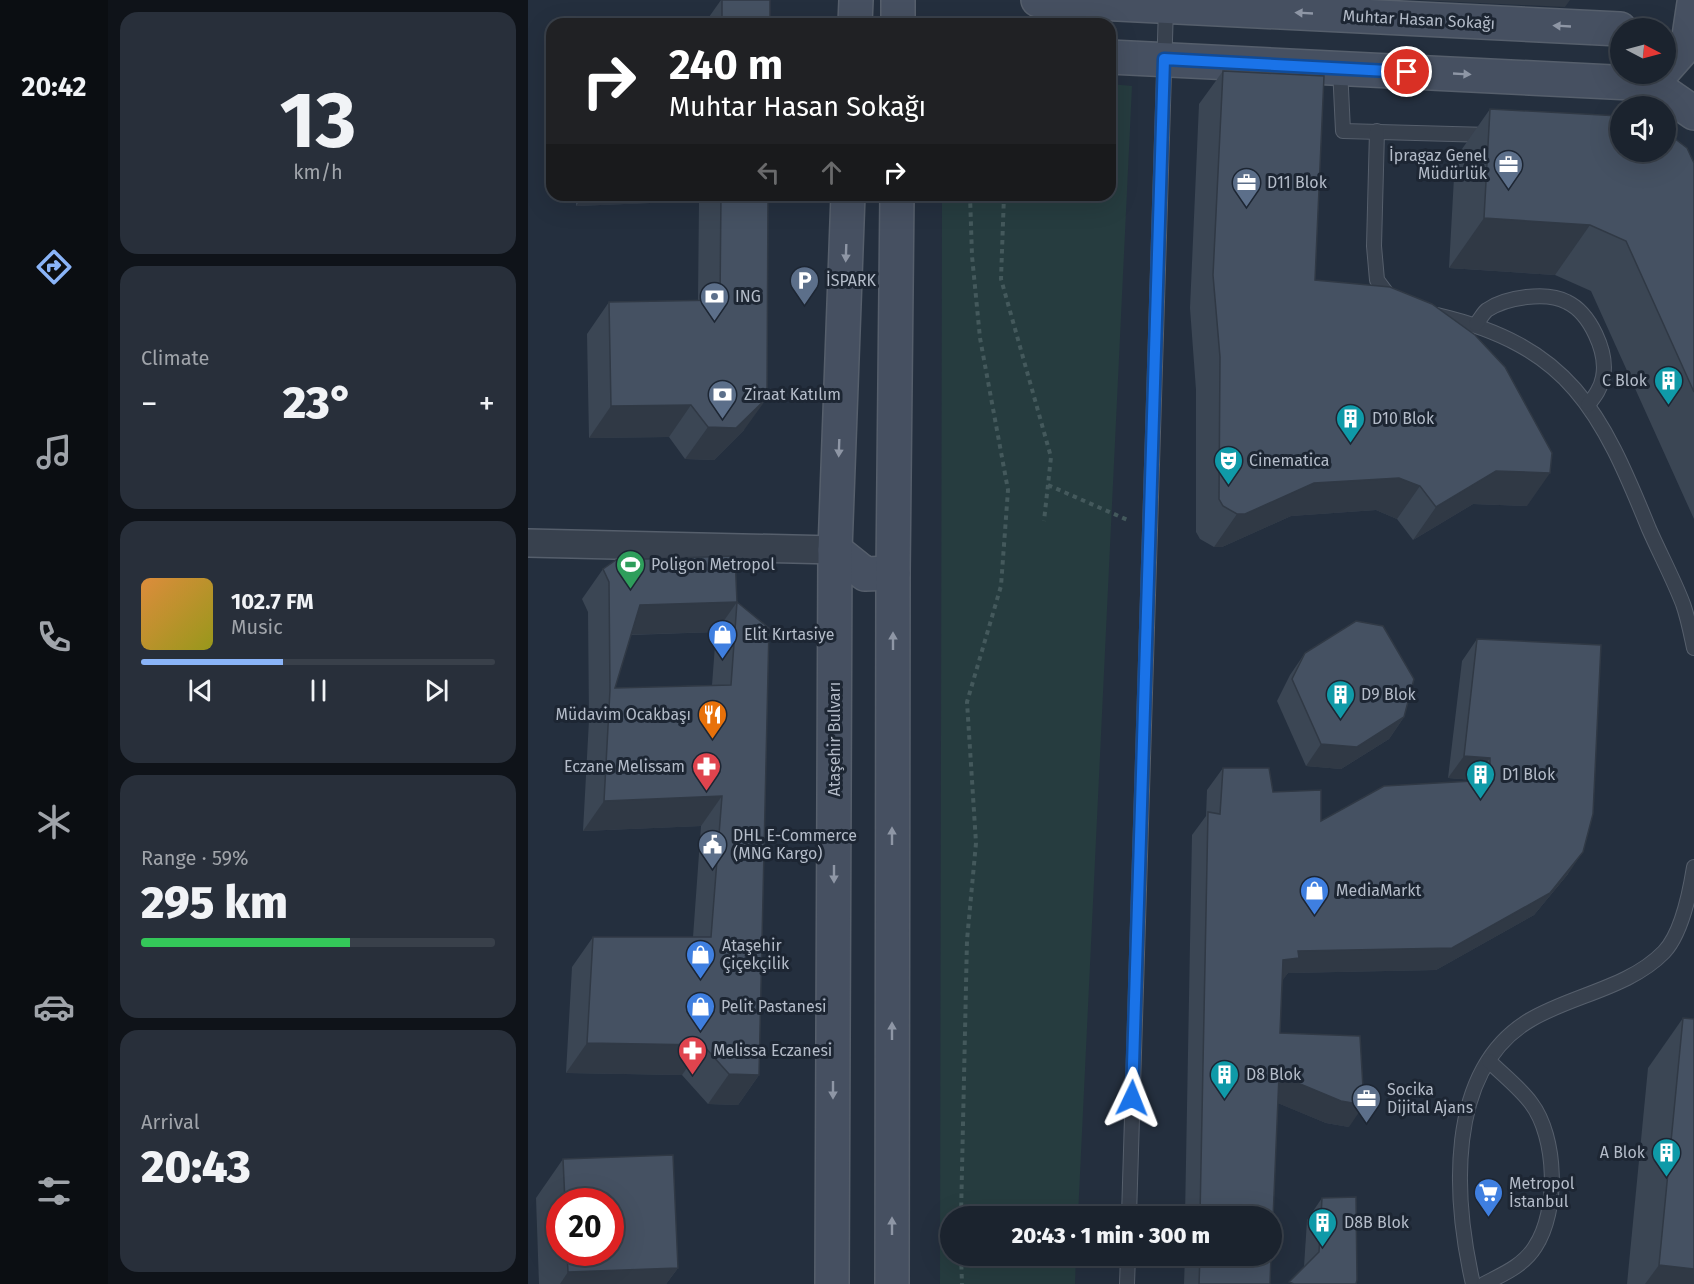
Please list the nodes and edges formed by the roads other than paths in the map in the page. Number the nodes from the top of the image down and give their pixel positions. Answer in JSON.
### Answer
{"nodes":[{"id":1,"x":856,"y":0,"type":"edge"},
{"id":2,"x":898,"y":0,"type":"edge"},
{"id":3,"x":1038,"y":0,"type":"edge"},
{"id":4,"x":1694,"y":3,"type":"edge"},
{"id":5,"x":1166,"y":7,"type":"junction"},
{"id":6,"x":855,"y":18,"type":"edge"},
{"id":7,"x":898,"y":18,"type":"edge"},
{"id":8,"x":1610,"y":29,"type":"edge"},
{"id":9,"x":1682,"y":42,"type":"edge"},
{"id":10,"x":1116,"y":57,"type":"edge"},
{"id":11,"x":1164,"y":59,"type":"junction"},
{"id":12,"x":1340,"y":68,"type":"junction"},
{"id":13,"x":1610,"y":75,"type":"edge"},
{"id":14,"x":1668,"y":84,"type":"edge"},
{"id":15,"x":1694,"y":112,"type":"edge"},
{"id":16,"x":1377,"y":131,"type":"junction"},
{"id":17,"x":1504,"y":135,"type":"edge"},
{"id":18,"x":848,"y":201,"type":"edge"},
{"id":19,"x":897,"y":201,"type":"edge"},
{"id":20,"x":1400,"y":305,"type":"edge"},
{"id":21,"x":1421,"y":312,"type":"edge"},
{"id":22,"x":1476,"y":324,"type":"junction"},
{"id":23,"x":1588,"y":405,"type":"junction"},
{"id":24,"x":528,"y":543,"type":"edge"},
{"id":25,"x":835,"y":550,"type":"junction"},
{"id":26,"x":893,"y":573,"type":"junction"},
{"id":27,"x":1689,"y":604,"type":"edge"},
{"id":28,"x":1694,"y":648,"type":"edge"},
{"id":29,"x":1694,"y":867,"type":"edge"},
{"id":30,"x":1489,"y":1061,"type":"junction"},
{"id":31,"x":1129,"y":1206,"type":"edge"},
{"id":32,"x":1128,"y":1266,"type":"edge"},
{"id":33,"x":832,"y":1284,"type":"edge"},
{"id":34,"x":892,"y":1284,"type":"edge"},
{"id":35,"x":1127,"y":1284,"type":"edge"},
{"id":36,"x":1473,"y":1284,"type":"edge"},
{"id":37,"x":1484,"y":1284,"type":"edge"}],
"edges":[{"from":1,"to":6,"type":"main road"},
{"from":2,"to":7,"type":"main road"},
{"from":3,"to":5,"type":"main road","name":"Muhtar Hasan Sokağı"},
{"from":4,"to":9,"type":"main road"},
{"from":8,"to":5,"type":"main road","name":"Muhtar Hasan Sokağı","one_way":true},
{"from":5,"to":11,"type":"lane"},
{"from":10,"to":11,"type":"main road"},
{"from":11,"to":12,"type":"main road"},
{"from":11,"to":31,"type":"lane"},
{"from":12,"to":13,"type":"main road","one_way":true},
{"from":12,"to":16,"type":"lane"},
{"from":14,"to":15,"type":"main road"},
{"from":16,"to":17,"type":"lane"},
{"from":16,"to":20,"type":"lane"},
{"from":18,"to":25,"type":"main road","name":"Ataşehir Bulvarı","one_way":true},
{"from":19,"to":26,"type":"main road"},
{"from":21,"to":22,"type":"lane"},
{"from":22,"to":23,"type":"lane"},
{"from":22,"to":23,"type":"lane"},
{"from":23,"to":27,"type":"lane"},
{"from":24,"to":25,"type":"street"},
{"from":25,"to":26,"type":"main road"},
{"from":25,"to":33,"type":"main road","name":"Ataşehir Bulvarı","one_way":true},
{"from":34,"to":26,"type":"main road","one_way":true},
{"from":27,"to":28,"type":"lane"},
{"from":29,"to":30,"type":"lane"},
{"from":30,"to":36,"type":"lane"},
{"from":30,"to":37,"type":"lane"},
{"from":32,"to":35,"type":"lane"}]}
